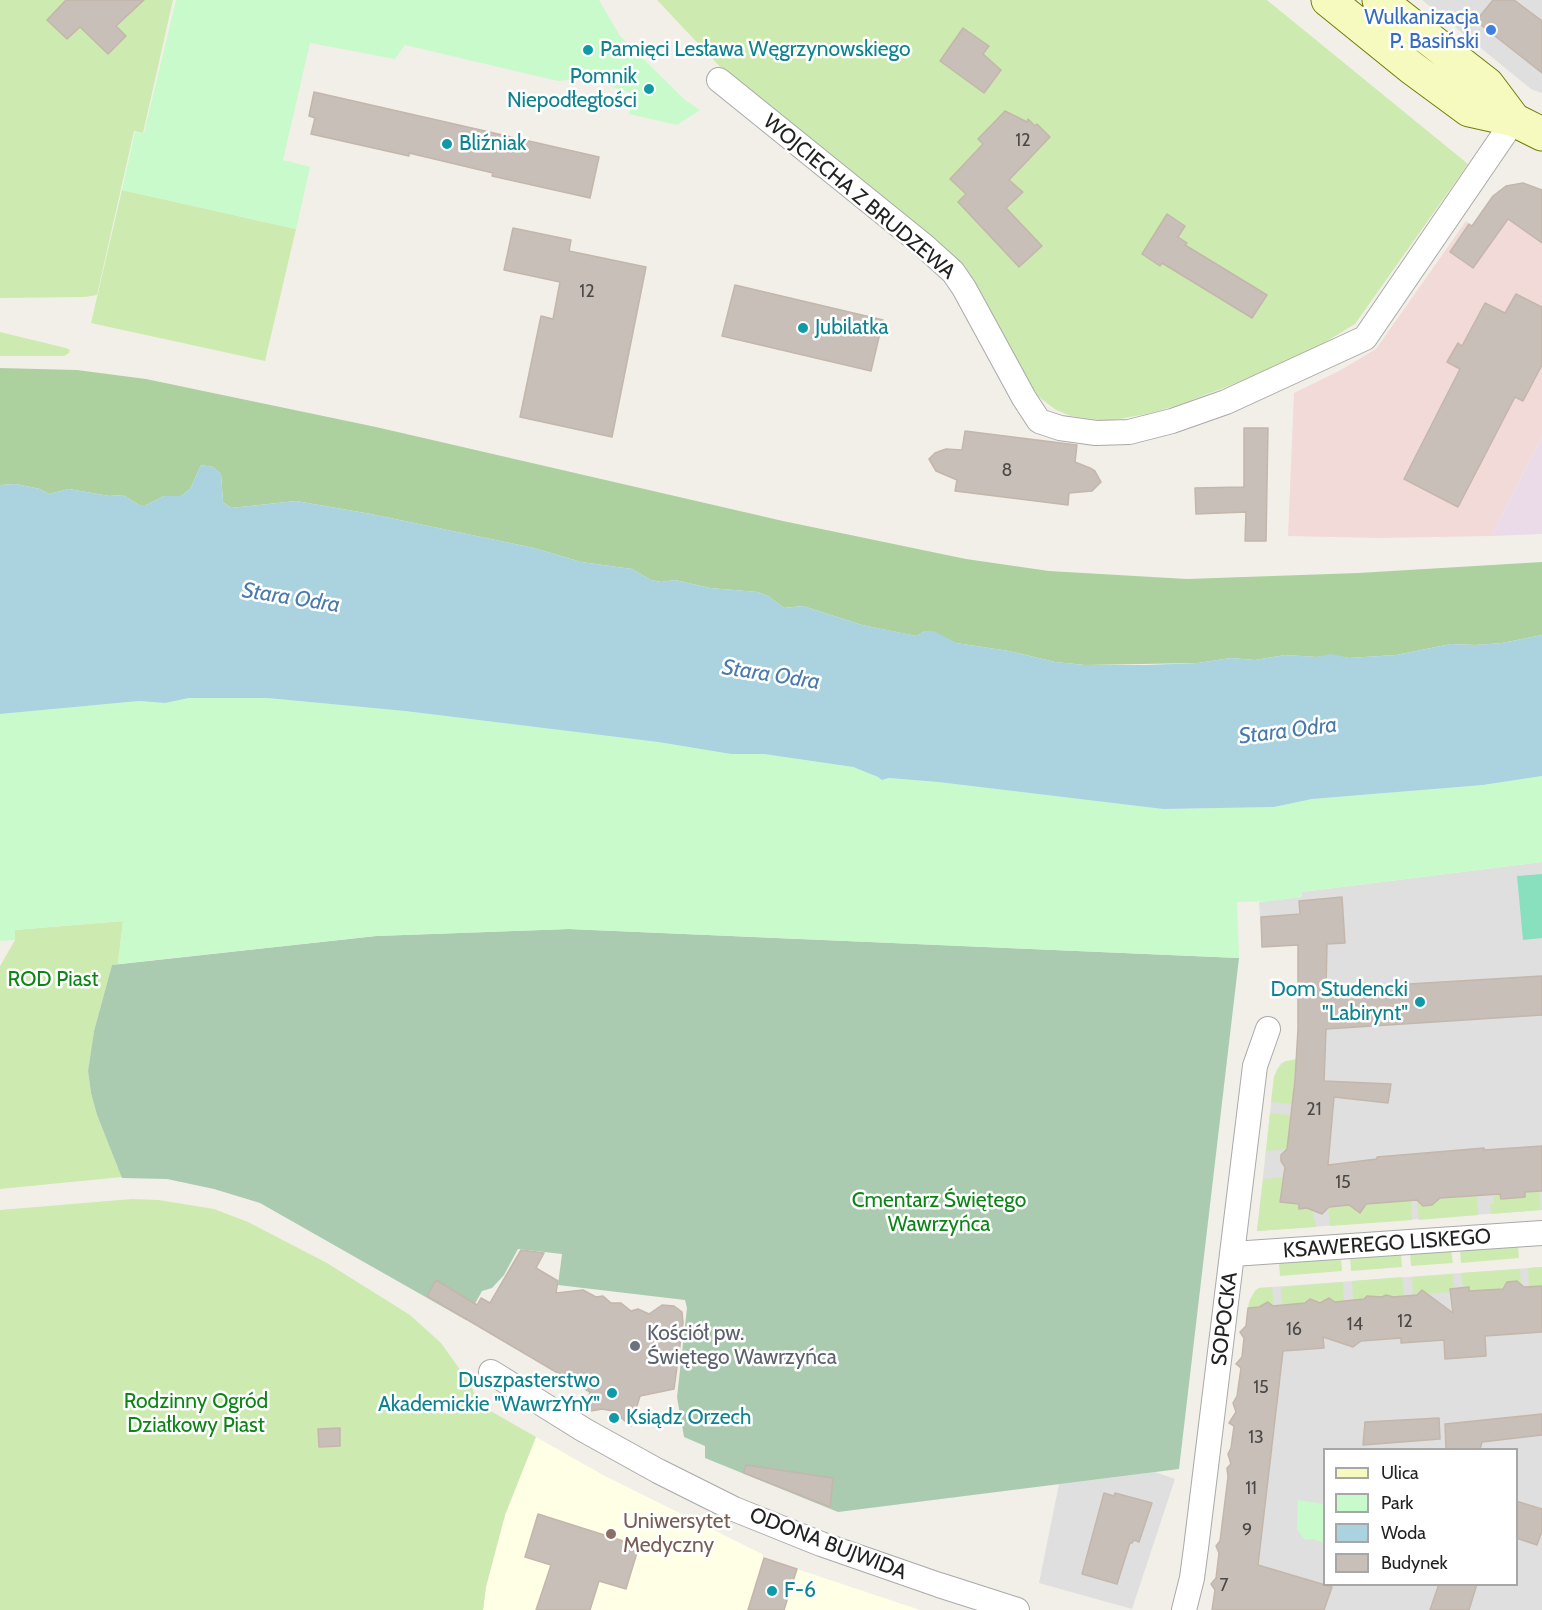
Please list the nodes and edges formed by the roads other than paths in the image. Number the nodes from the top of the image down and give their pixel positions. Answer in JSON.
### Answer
{"nodes":[{"id":1,"x":1328,"y":0,"type":"edge"},
{"id":2,"x":1379,"y":0,"type":"edge"},
{"id":3,"x":719,"y":80,"type":"dead end"},
{"id":4,"x":1528,"y":127,"type":"edge"},
{"id":5,"x":1268,"y":1029,"type":"dead end"},
{"id":6,"x":1542,"y":1233,"type":"edge"},
{"id":7,"x":1233,"y":1254,"type":"junction"},
{"id":8,"x":491,"y":1372,"type":"dead end"},
{"id":9,"x":1017,"y":1610,"type":"edge"},
{"id":10,"x":1184,"y":1610,"type":"edge"}],
"edges":[{"from":1,"to":4,"type":"main road"},
{"from":2,"to":4,"type":"main road"},
{"from":3,"to":4,"type":"street","name":"WOJCIECHA Z BRUDZEWA"},
{"from":5,"to":7,"type":"street","name":"SOPOCKA"},
{"from":6,"to":7,"type":"street","name":"KSAWEREGO LISKEGO"},
{"from":7,"to":10,"type":"street","name":"SOPOCKA"},
{"from":8,"to":9,"type":"street","name":"ODONA BUJWIDA"}]}
